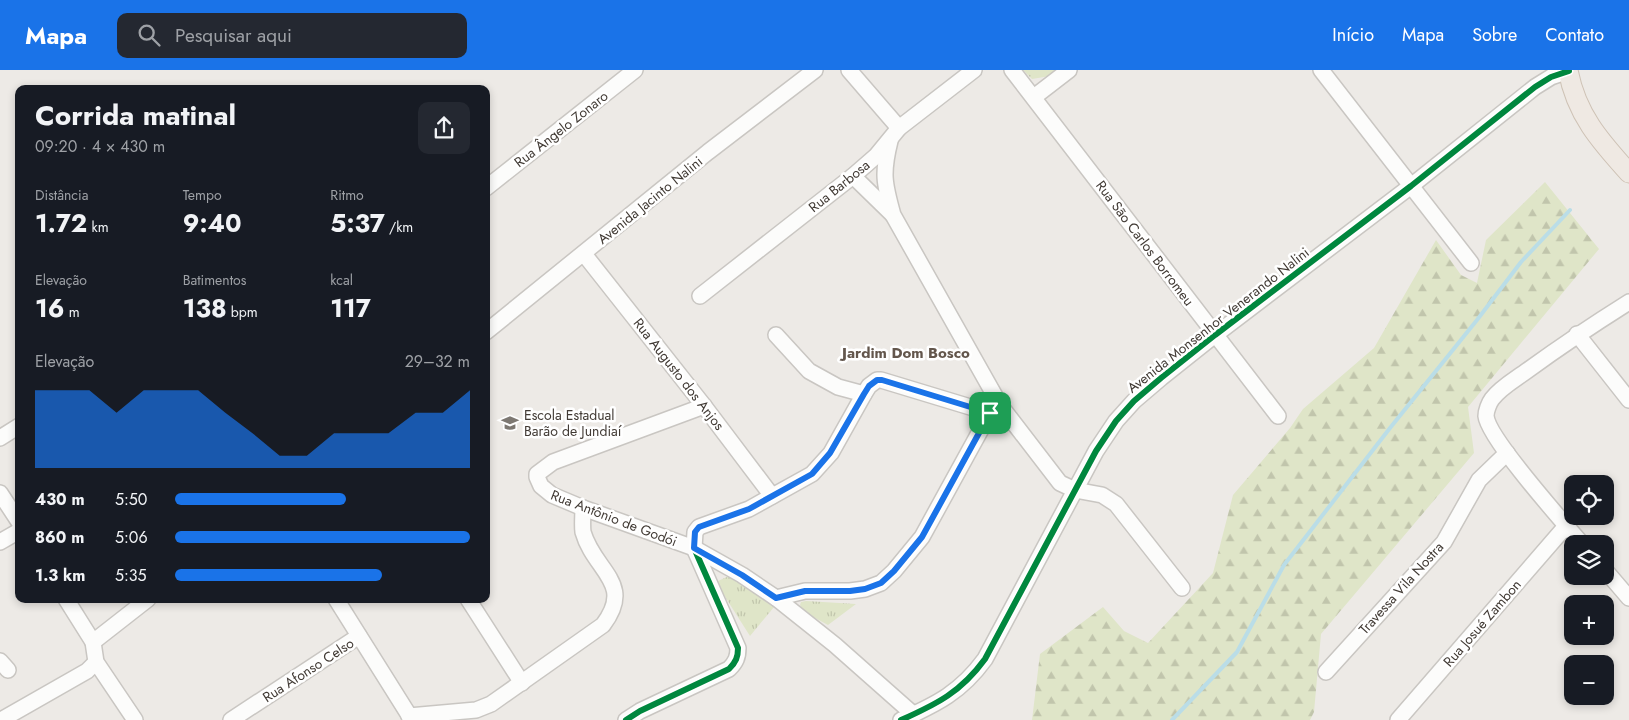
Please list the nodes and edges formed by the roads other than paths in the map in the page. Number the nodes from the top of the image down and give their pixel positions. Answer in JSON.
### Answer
{"nodes":[{"id":1,"x":635,"y":70,"type":"edge"},
{"id":2,"x":815,"y":70,"type":"edge"},
{"id":3,"x":849,"y":70,"type":"edge"},
{"id":4,"x":974,"y":70,"type":"edge"},
{"id":5,"x":1012,"y":70,"type":"edge"},
{"id":6,"x":1069,"y":70,"type":"edge"},
{"id":7,"x":1321,"y":70,"type":"edge"},
{"id":8,"x":1568,"y":71,"type":"edge"},
{"id":9,"x":1034,"y":97,"type":"junction"},
{"id":10,"x":900,"y":128,"type":"junction"},
{"id":11,"x":890,"y":141,"type":"junction"},
{"id":12,"x":1629,"y":173,"type":"edge"},
{"id":13,"x":853,"y":176,"type":"junction"},
{"id":14,"x":490,"y":185,"type":"edge"},
{"id":15,"x":1411,"y":186,"type":"junction"},
{"id":16,"x":893,"y":215,"type":"junction"},
{"id":17,"x":584,"y":254,"type":"junction"},
{"id":18,"x":1471,"y":263,"type":"dead end"},
{"id":19,"x":700,"y":296,"type":"dead end"},
{"id":20,"x":1629,"y":302,"type":"edge"},
{"id":21,"x":490,"y":329,"type":"edge"},
{"id":22,"x":1577,"y":334,"type":"junction"},
{"id":23,"x":776,"y":335,"type":"dead end"},
{"id":24,"x":1215,"y":335,"type":"junction"},
{"id":25,"x":864,"y":394,"type":"junction"},
{"id":26,"x":1629,"y":400,"type":"edge"},
{"id":27,"x":704,"y":406,"type":"junction"},
{"id":28,"x":995,"y":409,"type":"junction"},
{"id":29,"x":1278,"y":416,"type":"dead end"},
{"id":30,"x":15,"y":429,"type":"edge"},
{"id":31,"x":0,"y":438,"type":"edge"},
{"id":32,"x":1507,"y":453,"type":"junction"},
{"id":33,"x":1075,"y":490,"type":"junction"},
{"id":34,"x":0,"y":493,"type":"edge"},
{"id":35,"x":772,"y":496,"type":"junction"},
{"id":36,"x":583,"y":508,"type":"junction"},
{"id":37,"x":15,"y":516,"type":"edge"},
{"id":38,"x":1566,"y":526,"type":"junction"},
{"id":39,"x":15,"y":533,"type":"edge"},
{"id":40,"x":1574,"y":535,"type":"edge"},
{"id":41,"x":0,"y":542,"type":"edge"},
{"id":42,"x":694,"y":548,"type":"junction"},
{"id":43,"x":1614,"y":580,"type":"edge"},
{"id":44,"x":1182,"y":588,"type":"dead end"},
{"id":45,"x":776,"y":598,"type":"junction"},
{"id":46,"x":1629,"y":598,"type":"edge"},
{"id":47,"x":69,"y":603,"type":"edge"},
{"id":48,"x":143,"y":603,"type":"edge"},
{"id":49,"x":338,"y":603,"type":"edge"},
{"id":50,"x":471,"y":603,"type":"edge"},
{"id":51,"x":359,"y":636,"type":"junction"},
{"id":52,"x":93,"y":642,"type":"junction"},
{"id":53,"x":96,"y":662,"type":"junction"},
{"id":54,"x":1326,"y":672,"type":"dead end"},
{"id":55,"x":522,"y":684,"type":"junction"},
{"id":56,"x":907,"y":717,"type":"edge"},
{"id":57,"x":411,"y":718,"type":"edge"},
{"id":58,"x":1,"y":720,"type":"edge"},
{"id":59,"x":134,"y":720,"type":"edge"},
{"id":60,"x":231,"y":720,"type":"edge"},
{"id":61,"x":626,"y":720,"type":"edge"},
{"id":62,"x":1398,"y":720,"type":"edge"}],
"edges":[{"from":1,"to":14,"type":"street","name":"Rua Ângelo Zonaro"},
{"from":2,"to":17,"type":"street","name":"Avenida Jacinto Nalini"},
{"from":3,"to":10,"type":"street"},
{"from":4,"to":10,"type":"street","name":"Rua Barbosa"},
{"from":5,"to":9,"type":"street","name":"Rua São Carlos Borromeu"},
{"from":6,"to":9,"type":"street"},
{"from":7,"to":15,"type":"street"},
{"from":8,"to":12,"type":"main road"},
{"from":8,"to":15,"type":"street","name":"Avenida Monsenhor Venerando Nalini"},
{"from":9,"to":24,"type":"street","name":"Rua São Carlos Borromeu"},
{"from":10,"to":11,"type":"street","name":"Rua Barbosa"},
{"from":11,"to":13,"type":"street","name":"Rua Barbosa"},
{"from":11,"to":16,"type":"street"},
{"from":13,"to":16,"type":"street"},
{"from":13,"to":19,"type":"street","name":"Rua Barbosa"},
{"from":15,"to":18,"type":"street"},
{"from":15,"to":24,"type":"street","name":"Avenida Monsenhor Venerando Nalini"},
{"from":16,"to":28,"type":"street"},
{"from":17,"to":21,"type":"street","name":"Avenida Jacinto Nalini"},
{"from":17,"to":27,"type":"street","name":"Rua Augusto dos Anjos"},
{"from":20,"to":22,"type":"street"},
{"from":22,"to":26,"type":"street"},
{"from":22,"to":32,"type":"street"},
{"from":23,"to":25,"type":"street"},
{"from":24,"to":29,"type":"street","name":"Rua São Carlos Borromeu"},
{"from":24,"to":33,"type":"street","name":"Avenida Monsenhor Venerando Nalini"},
{"from":25,"to":28,"type":"street"},
{"from":25,"to":35,"type":"street"},
{"from":27,"to":35,"type":"street","name":"Rua Augusto dos Anjos"},
{"from":27,"to":36,"type":"street","name":"Rua Antônio de Godói"},
{"from":28,"to":33,"type":"street"},
{"from":28,"to":45,"type":"street"},
{"from":30,"to":31,"type":"street"},
{"from":32,"to":38,"type":"street"},
{"from":32,"to":54,"type":"street","name":"Travessa Vila Nostra"},
{"from":33,"to":44,"type":"street"},
{"from":33,"to":56,"type":"street","name":"Avenida Monsenhor Venerando Nalini"},
{"from":34,"to":37,"type":"street"},
{"from":35,"to":42,"type":"street"},
{"from":36,"to":42,"type":"street","name":"Rua Antônio de Godói"},
{"from":36,"to":55,"type":"street"},
{"from":38,"to":40,"type":"street"},
{"from":38,"to":62,"type":"street","name":"Rua Josué Zambon"},
{"from":39,"to":41,"type":"street"},
{"from":42,"to":45,"type":"street","name":"Rua Antônio de Godói"},
{"from":42,"to":61,"type":"street"},
{"from":43,"to":46,"type":"street"},
{"from":45,"to":56,"type":"street","name":"Rua Antônio de Godói"},
{"from":47,"to":52,"type":"street"},
{"from":48,"to":52,"type":"street"},
{"from":49,"to":51,"type":"street"},
{"from":50,"to":55,"type":"street"},
{"from":51,"to":57,"type":"street"},
{"from":51,"to":60,"type":"street","name":"Rua Afonso Celso"},
{"from":52,"to":53,"type":"street"},
{"from":53,"to":58,"type":"street"},
{"from":53,"to":59,"type":"street"},
{"from":55,"to":57,"type":"street"}]}
